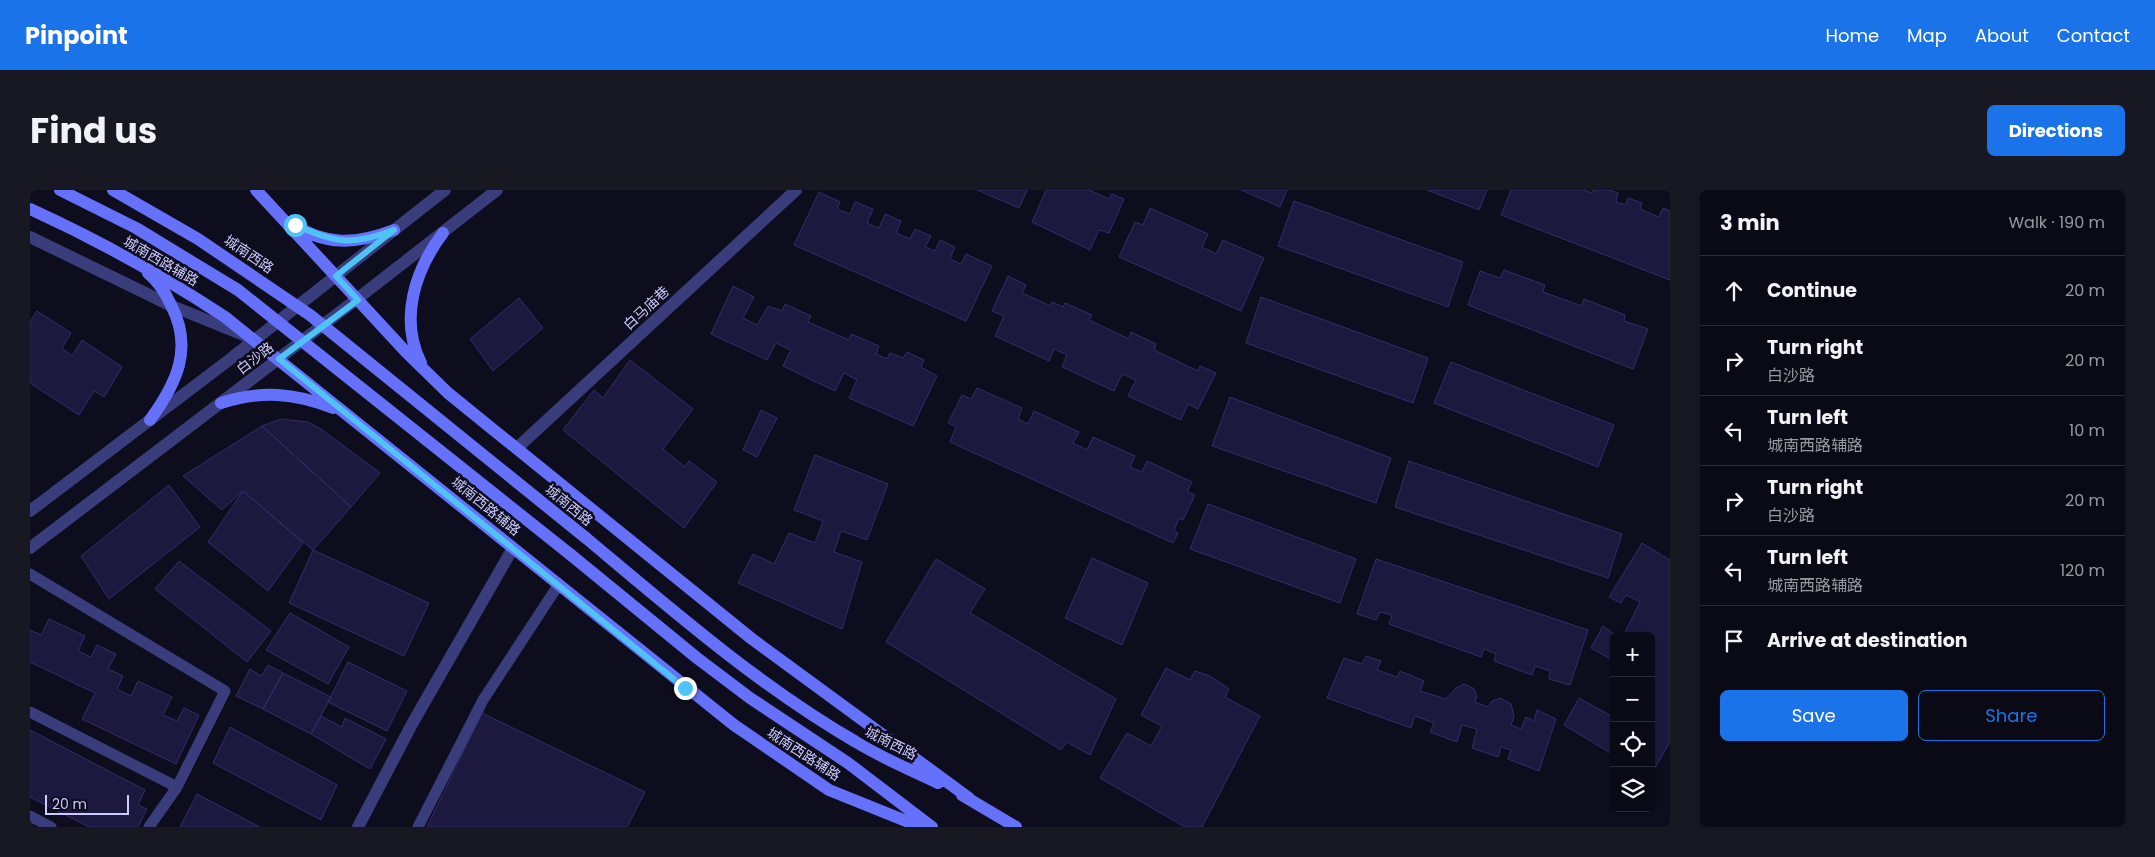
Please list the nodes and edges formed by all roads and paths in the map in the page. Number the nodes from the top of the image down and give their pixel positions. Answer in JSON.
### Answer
{"nodes":[{"id":1,"x":60,"y":190,"type":"edge"},
{"id":2,"x":113,"y":190,"type":"edge"},
{"id":3,"x":256,"y":190,"type":"edge"},
{"id":4,"x":445,"y":190,"type":"edge"},
{"id":5,"x":497,"y":190,"type":"edge"},
{"id":6,"x":796,"y":190,"type":"edge"},
{"id":7,"x":30,"y":209,"type":"edge"},
{"id":8,"x":275,"y":211,"type":"junction"},
{"id":9,"x":394,"y":230,"type":"junction"},
{"id":10,"x":443,"y":233,"type":"junction"},
{"id":11,"x":30,"y":237,"type":"edge"},
{"id":12,"x":135,"y":262,"type":"junction"},
{"id":13,"x":336,"y":276,"type":"junction"},
{"id":14,"x":358,"y":300,"type":"junction"},
{"id":15,"x":172,"y":306,"type":"junction"},
{"id":16,"x":254,"y":340,"type":"junction"},
{"id":17,"x":279,"y":359,"type":"junction"},
{"id":18,"x":425,"y":372,"type":"junction"},
{"id":19,"x":221,"y":403,"type":"junction"},
{"id":20,"x":344,"y":411,"type":"junction"},
{"id":21,"x":150,"y":420,"type":"junction"},
{"id":22,"x":517,"y":448,"type":"junction"},
{"id":23,"x":30,"y":511,"type":"edge"},
{"id":24,"x":30,"y":548,"type":"edge"},
{"id":25,"x":513,"y":548,"type":"junction"},
{"id":26,"x":30,"y":574,"type":"edge"},
{"id":27,"x":559,"y":584,"type":"junction"},
{"id":28,"x":30,"y":712,"type":"edge"},
{"id":29,"x":177,"y":787,"type":"junction"},
{"id":30,"x":969,"y":798,"type":"junction"},
{"id":31,"x":30,"y":816,"type":"edge"},
{"id":32,"x":51,"y":827,"type":"edge"},
{"id":33,"x":149,"y":827,"type":"edge"},
{"id":34,"x":358,"y":827,"type":"edge"},
{"id":35,"x":418,"y":827,"type":"edge"},
{"id":36,"x":920,"y":827,"type":"edge"},
{"id":37,"x":932,"y":827,"type":"edge"},
{"id":38,"x":1016,"y":827,"type":"edge"}],
"edges":[{"from":1,"to":37,"type":"main road","bridge":true},
{"from":2,"to":30,"type":"main road","name":"城南西路","bridge":true},
{"from":3,"to":8,"type":"main road"},
{"from":4,"to":9,"type":"street","name":"白沙路"},
{"from":5,"to":10,"type":"street","name":"白沙路"},
{"from":6,"to":22,"type":"street","name":"白马庙巷"},
{"from":7,"to":12,"type":"main road","name":"城南西路辅路"},
{"from":8,"to":9,"type":"main road"},
{"from":8,"to":13,"type":"main road"},
{"from":9,"to":13,"type":"street","name":"白沙路"},
{"from":10,"to":14,"type":"street","name":"白沙路"},
{"from":10,"to":18,"type":"main road"},
{"from":11,"to":15,"type":"street"},
{"from":12,"to":15,"type":"main road"},
{"from":12,"to":16,"type":"main road","name":"城南西路辅路"},
{"from":13,"to":14,"type":"main road"},
{"from":13,"to":16,"type":"street","name":"白沙路"},
{"from":14,"to":17,"type":"street","name":"白沙路"},
{"from":14,"to":18,"type":"main road"},
{"from":15,"to":16,"type":"street"},
{"from":15,"to":21,"type":"main road"},
{"from":16,"to":17,"type":"main road","name":"城南西路辅路"},
{"from":16,"to":21,"type":"street","name":"白沙路"},
{"from":17,"to":19,"type":"street","name":"白沙路"},
{"from":17,"to":20,"type":"main road","name":"城南西路辅路"},
{"from":18,"to":22,"type":"main road"},
{"from":19,"to":20,"type":"main road"},
{"from":19,"to":24,"type":"street","name":"白沙路"},
{"from":20,"to":25,"type":"main road","name":"城南西路辅路"},
{"from":21,"to":23,"type":"street","name":"白沙路"},
{"from":22,"to":30,"type":"main road"},
{"from":25,"to":27,"type":"main road","name":"城南西路辅路"},
{"from":25,"to":34,"type":"street"},
{"from":26,"to":29,"type":"lane"},
{"from":27,"to":35,"type":"lane"},
{"from":27,"to":36,"type":"main road","name":"城南西路辅路"},
{"from":28,"to":29,"type":"lane"},
{"from":29,"to":33,"type":"lane"},
{"from":30,"to":38,"type":"main road","name":"城南西路"},
{"from":31,"to":32,"type":"lane"}]}
